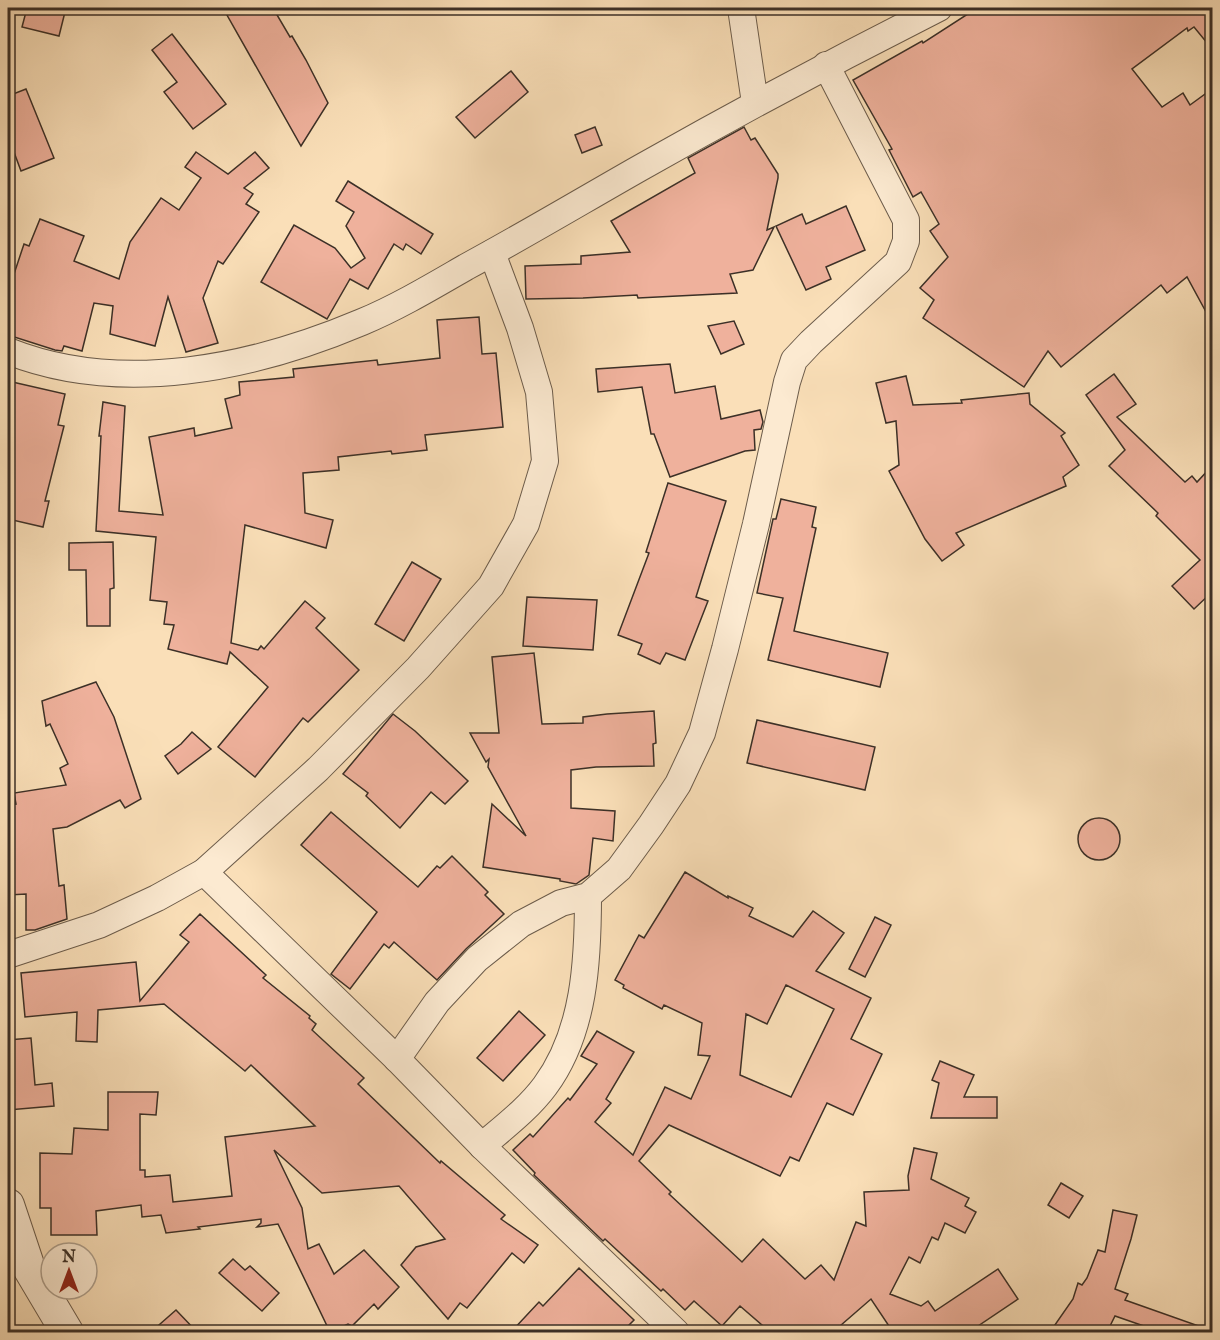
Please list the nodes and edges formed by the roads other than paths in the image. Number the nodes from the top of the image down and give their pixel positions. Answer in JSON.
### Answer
{"nodes":[{"id":1,"x":741,"y":8,"type":"edge"},
{"id":2,"x":939,"y":8,"type":"edge"},
{"id":3,"x":826,"y":65,"type":"junction"},
{"id":4,"x":755,"y":103,"type":"junction"},
{"id":5,"x":492,"y":253,"type":"junction"},
{"id":6,"x":8,"y":351,"type":"edge"},
{"id":7,"x":204,"y":872,"type":"junction"},
{"id":8,"x":588,"y":896,"type":"junction"},
{"id":9,"x":8,"y":955,"type":"edge"},
{"id":10,"x":397,"y":1059,"type":"junction"},
{"id":11,"x":482,"y":1146,"type":"junction"},
{"id":12,"x":8,"y":1205,"type":"edge"},
{"id":13,"x":67,"y":1332,"type":"edge"},
{"id":14,"x":676,"y":1332,"type":"edge"}],
"edges":[{"from":1,"to":4,"type":"street"},
{"from":2,"to":3,"type":"street"},
{"from":3,"to":4,"type":"street"},
{"from":3,"to":8,"type":"street"},
{"from":4,"to":5,"type":"street"},
{"from":5,"to":6,"type":"street"},
{"from":5,"to":7,"type":"street"},
{"from":7,"to":9,"type":"street"},
{"from":7,"to":10,"type":"street"},
{"from":8,"to":10,"type":"street"},
{"from":8,"to":11,"type":"street"},
{"from":10,"to":11,"type":"street"},
{"from":11,"to":14,"type":"street"},
{"from":12,"to":13,"type":"street"}]}
